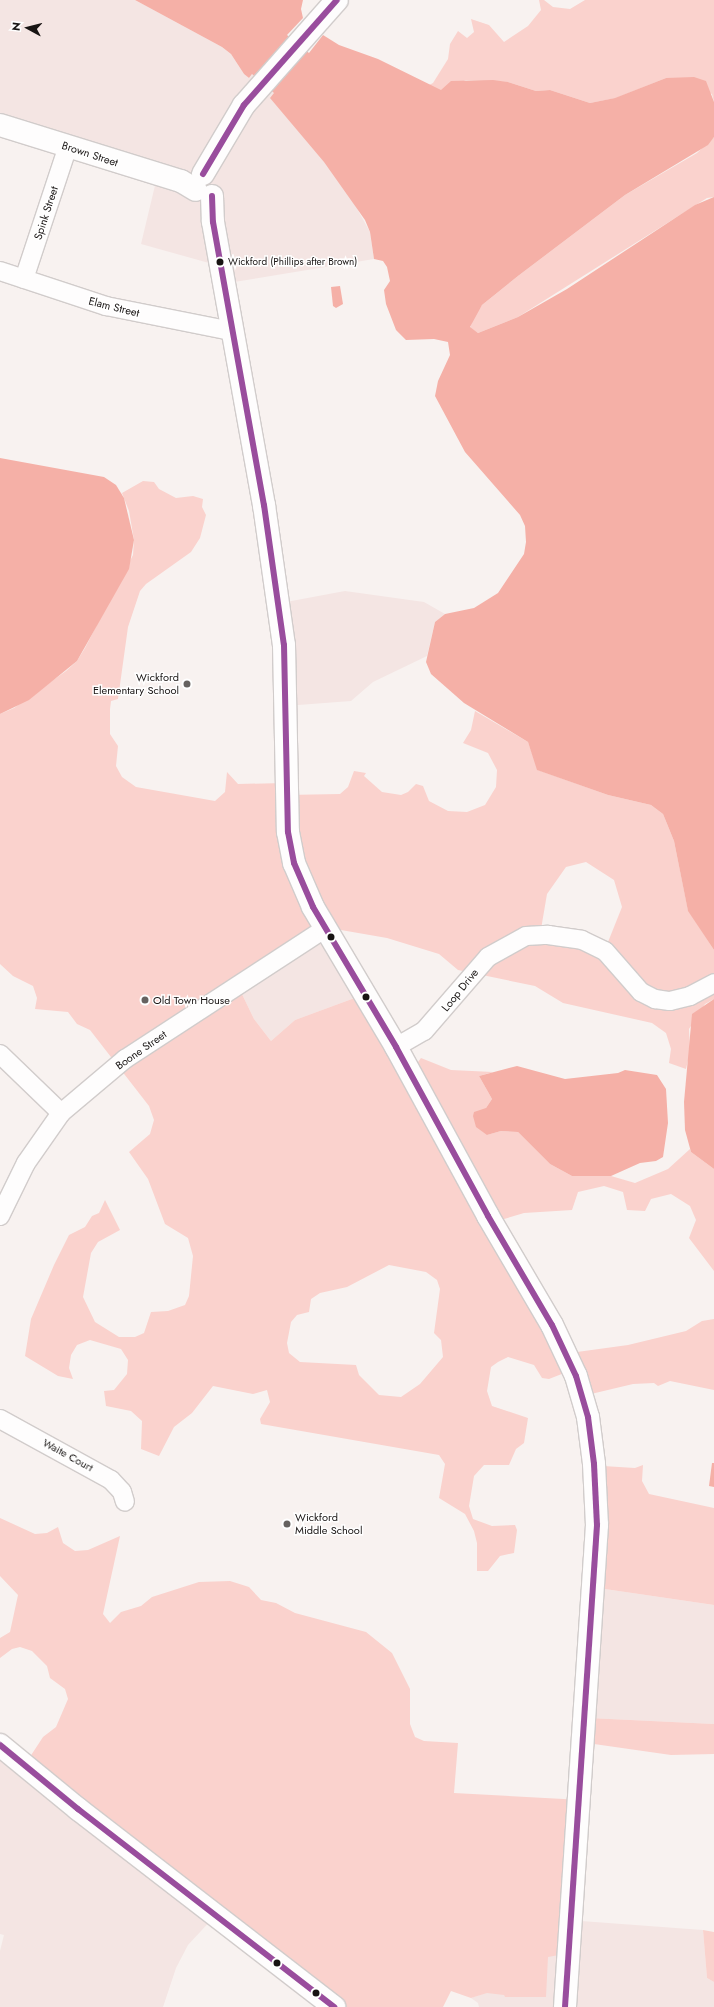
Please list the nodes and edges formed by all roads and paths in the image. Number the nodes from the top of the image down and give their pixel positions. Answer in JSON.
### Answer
{"nodes":[{"id":1,"x":337,"y":0,"type":"edge"},
{"id":2,"x":0,"y":125,"type":"edge"},
{"id":3,"x":68,"y":146,"type":"junction"},
{"id":4,"x":202,"y":188,"type":"junction"},
{"id":5,"x":0,"y":271,"type":"edge"},
{"id":6,"x":24,"y":279,"type":"junction"},
{"id":7,"x":231,"y":332,"type":"junction"},
{"id":8,"x":326,"y":928,"type":"junction"},
{"id":9,"x":714,"y":983,"type":"edge"},
{"id":10,"x":396,"y":1047,"type":"junction"},
{"id":11,"x":0,"y":1054,"type":"edge"},
{"id":12,"x":61,"y":1113,"type":"junction"},
{"id":13,"x":0,"y":1216,"type":"edge"},
{"id":14,"x":0,"y":1419,"type":"edge"},
{"id":15,"x":125,"y":1502,"type":"dead end"},
{"id":16,"x":0,"y":1745,"type":"edge"},
{"id":17,"x":334,"y":2007,"type":"edge"},
{"id":18,"x":565,"y":2007,"type":"edge"}],
"edges":[{"from":1,"to":4,"type":"main road"},
{"from":2,"to":3,"type":"main road","name":"Brown Street"},
{"from":3,"to":4,"type":"main road","name":"Brown Street"},
{"from":3,"to":6,"type":"street","name":"Spink Street"},
{"from":4,"to":7,"type":"main road"},
{"from":5,"to":6,"type":"street","name":"Elam Street"},
{"from":6,"to":7,"type":"street","name":"Elam Street"},
{"from":7,"to":8,"type":"main road"},
{"from":8,"to":10,"type":"main road"},
{"from":8,"to":12,"type":"street","name":"Boone Street"},
{"from":9,"to":10,"type":"street","name":"Loop Drive"},
{"from":10,"to":18,"type":"main road"},
{"from":11,"to":12,"type":"street"},
{"from":12,"to":13,"type":"street","name":"Boone Street"},
{"from":14,"to":15,"type":"street","name":"Waite Court"},
{"from":16,"to":17,"type":"main road"}]}
